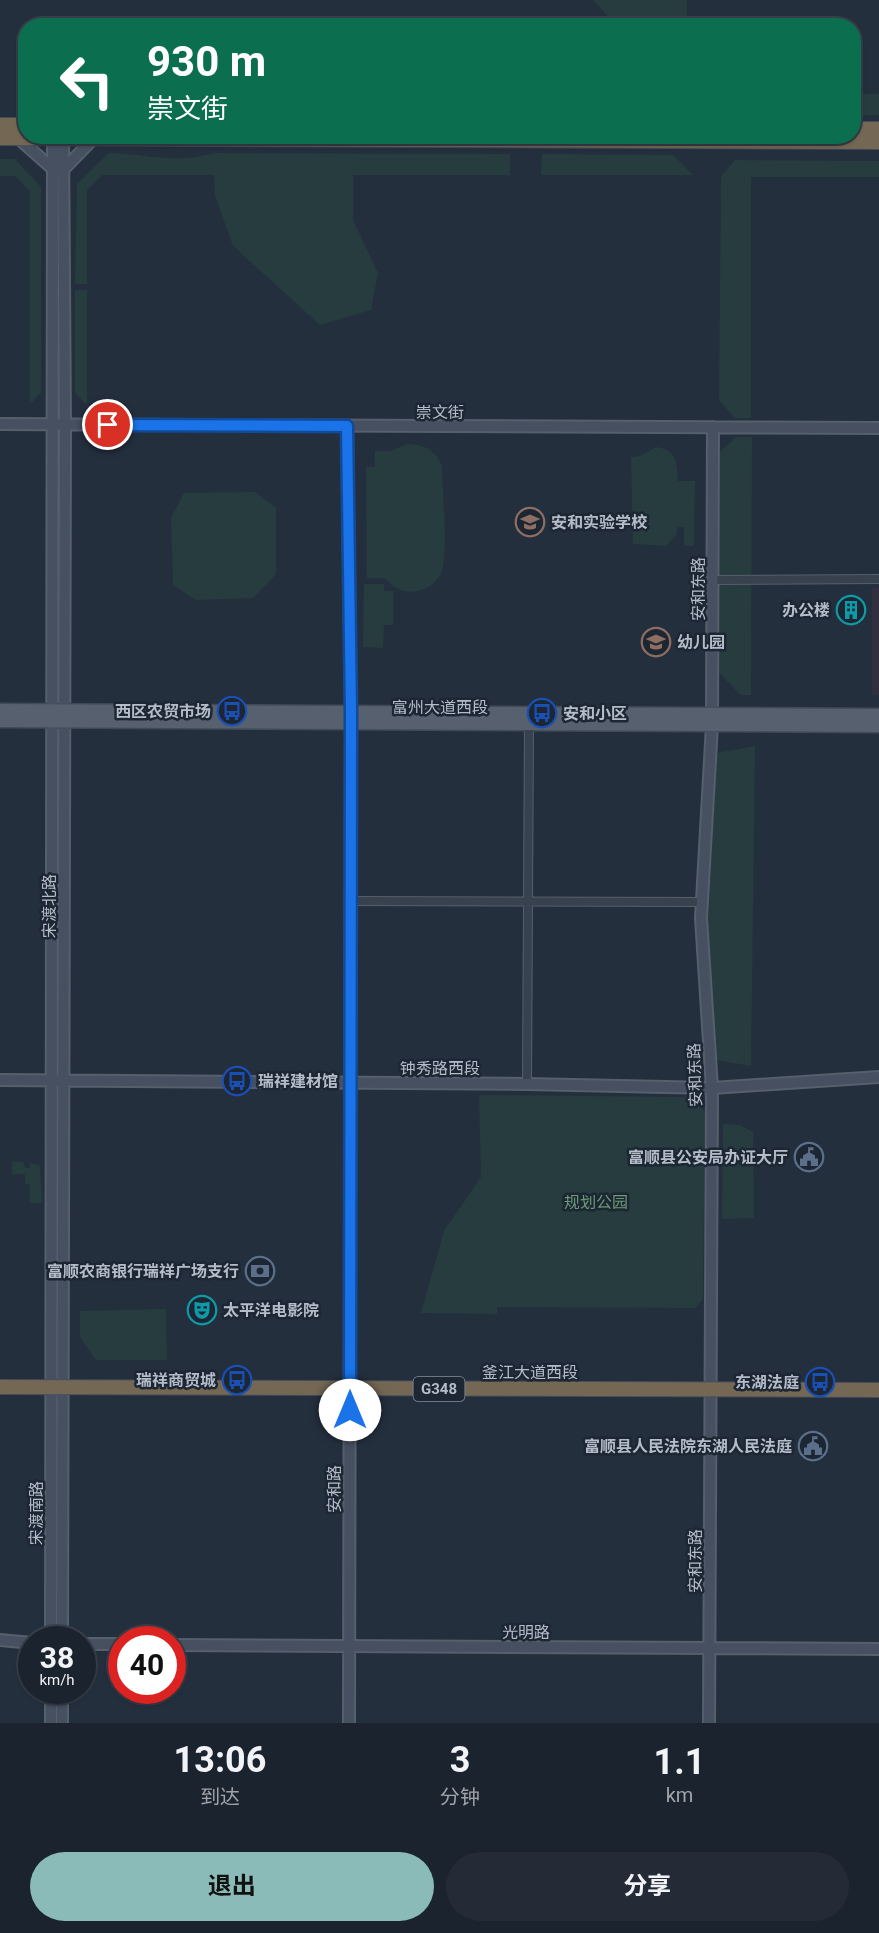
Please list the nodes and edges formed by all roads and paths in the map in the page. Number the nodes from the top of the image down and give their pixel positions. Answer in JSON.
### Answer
{"nodes":[{"id":1,"x":0,"y":125,"type":"edge"},
{"id":2,"x":18,"y":125,"type":"edge"},
{"id":3,"x":861,"y":129,"type":"edge"},
{"id":4,"x":879,"y":129,"type":"edge"},
{"id":5,"x":0,"y":138,"type":"edge"},
{"id":6,"x":18,"y":138,"type":"edge"},
{"id":7,"x":861,"y":142,"type":"edge"},
{"id":8,"x":879,"y":142,"type":"edge"},
{"id":9,"x":26,"y":144,"type":"edge"},
{"id":10,"x":58,"y":144,"type":"edge"},
{"id":11,"x":87,"y":144,"type":"edge"},
{"id":12,"x":58,"y":170,"type":"junction"},
{"id":13,"x":0,"y":424,"type":"edge"},
{"id":14,"x":53,"y":424,"type":"junction"},
{"id":15,"x":65,"y":424,"type":"junction"},
{"id":16,"x":347,"y":426,"type":"junction"},
{"id":17,"x":713,"y":427,"type":"junction"},
{"id":18,"x":879,"y":428,"type":"edge"},
{"id":19,"x":879,"y":579,"type":"edge"},
{"id":20,"x":713,"y":580,"type":"junction"},
{"id":21,"x":0,"y":710,"type":"edge"},
{"id":22,"x":879,"y":715,"type":"edge"},
{"id":23,"x":59,"y":716,"type":"junction"},
{"id":24,"x":351,"y":717,"type":"junction"},
{"id":25,"x":712,"y":720,"type":"junction"},
{"id":26,"x":0,"y":721,"type":"edge"},
{"id":27,"x":529,"y":724,"type":"junction"},
{"id":28,"x":879,"y":726,"type":"edge"},
{"id":29,"x":349,"y":901,"type":"junction"},
{"id":30,"x":528,"y":902,"type":"junction"},
{"id":31,"x":702,"y":902,"type":"junction"},
{"id":32,"x":879,"y":1077,"type":"edge"},
{"id":33,"x":0,"y":1080,"type":"edge"},
{"id":34,"x":58,"y":1081,"type":"junction"},
{"id":35,"x":351,"y":1082,"type":"junction"},
{"id":36,"x":527,"y":1084,"type":"junction"},
{"id":37,"x":712,"y":1088,"type":"junction"},
{"id":38,"x":0,"y":1379,"type":"edge"},
{"id":39,"x":879,"y":1382,"type":"edge"},
{"id":40,"x":57,"y":1383,"type":"junction"},
{"id":41,"x":350,"y":1384,"type":"junction"},
{"id":42,"x":709,"y":1385,"type":"junction"},
{"id":43,"x":0,"y":1387,"type":"edge"},
{"id":44,"x":879,"y":1390,"type":"edge"},
{"id":45,"x":51,"y":1626,"type":"edge"},
{"id":46,"x":62,"y":1626,"type":"edge"},
{"id":47,"x":0,"y":1640,"type":"edge"},
{"id":48,"x":18,"y":1642,"type":"edge"},
{"id":49,"x":186,"y":1645,"type":"edge"},
{"id":50,"x":349,"y":1646,"type":"junction"},
{"id":51,"x":710,"y":1648,"type":"junction"},
{"id":52,"x":879,"y":1649,"type":"edge"},
{"id":53,"x":51,"y":1704,"type":"edge"},
{"id":54,"x":62,"y":1704,"type":"edge"},
{"id":55,"x":51,"y":1723,"type":"edge"},
{"id":56,"x":62,"y":1723,"type":"edge"},
{"id":57,"x":349,"y":1723,"type":"edge"},
{"id":58,"x":709,"y":1723,"type":"edge"}],
"edges":[{"from":1,"to":2,"type":"highway"},
{"from":3,"to":4,"type":"highway"},
{"from":5,"to":6,"type":"highway"},
{"from":7,"to":8,"type":"highway"},
{"from":9,"to":12,"type":"street"},
{"from":10,"to":12,"type":"street"},
{"from":11,"to":12,"type":"street"},
{"from":12,"to":14,"type":"street","name":"宋渡北路"},
{"from":12,"to":15,"type":"street","name":"宋渡北路"},
{"from":13,"to":14,"type":"street","name":"崇文街"},
{"from":14,"to":15,"type":"street","name":"崇文街"},
{"from":14,"to":23,"type":"street","name":"宋渡北路"},
{"from":15,"to":16,"type":"street","name":"崇文街"},
{"from":15,"to":23,"type":"street","name":"宋渡北路"},
{"from":16,"to":17,"type":"street","name":"崇文街"},
{"from":16,"to":24,"type":"street","name":"安和路"},
{"from":17,"to":18,"type":"street","name":"崇文街"},
{"from":17,"to":20,"type":"street","name":"安和东路"},
{"from":19,"to":20,"type":"street"},
{"from":20,"to":25,"type":"street","name":"安和东路"},
{"from":21,"to":23,"type":"main road","name":"富州大道西段"},
{"from":22,"to":25,"type":"main road","name":"富州大道西段"},
{"from":23,"to":24,"type":"main road","name":"富州大道西段"},
{"from":23,"to":26,"type":"main road","name":"富州大道西段"},
{"from":23,"to":34,"type":"street","name":"宋渡北路"},
{"from":24,"to":25,"type":"main road","name":"富州大道西段"},
{"from":24,"to":27,"type":"main road","name":"富州大道西段"},
{"from":24,"to":29,"type":"street","name":"安和路"},
{"from":25,"to":27,"type":"main road","name":"富州大道西段"},
{"from":25,"to":28,"type":"main road","name":"富州大道西段"},
{"from":25,"to":31,"type":"street","name":"安和东路"},
{"from":27,"to":30,"type":"street"},
{"from":29,"to":30,"type":"street"},
{"from":29,"to":35,"type":"street","name":"安和路"},
{"from":30,"to":31,"type":"street"},
{"from":30,"to":36,"type":"street"},
{"from":31,"to":37,"type":"street","name":"安和东路"},
{"from":32,"to":37,"type":"street","name":"钟秀路西段"},
{"from":33,"to":34,"type":"street","name":"钟秀路西段"},
{"from":34,"to":35,"type":"street","name":"钟秀路西段"},
{"from":34,"to":40,"type":"street","name":"宋渡北路"},
{"from":35,"to":36,"type":"street","name":"钟秀路西段"},
{"from":35,"to":41,"type":"street","name":"安和路"},
{"from":36,"to":37,"type":"street","name":"钟秀路西段"},
{"from":37,"to":42,"type":"street","name":"安和东路"},
{"from":38,"to":40,"type":"highway","name":"釜江大道西段","number":"G348"},
{"from":39,"to":42,"type":"highway","name":"釜江大道西段","number":"G348"},
{"from":40,"to":41,"type":"highway","name":"釜江大道西段","number":"G348"},
{"from":40,"to":43,"type":"highway","name":"釜江大道西段","number":"G348"},
{"from":40,"to":45,"type":"street","name":"宋渡南路"},
{"from":40,"to":46,"type":"street","name":"宋渡南路"},
{"from":41,"to":42,"type":"highway","name":"釜江大道西段","number":"G348"},
{"from":41,"to":50,"type":"street","name":"安和路"},
{"from":42,"to":44,"type":"highway","name":"釜江大道西段","number":"G348"},
{"from":42,"to":51,"type":"street","name":"安和东路"},
{"from":47,"to":48,"type":"street"},
{"from":49,"to":50,"type":"street","name":"光明路"},
{"from":50,"to":51,"type":"street","name":"光明路"},
{"from":50,"to":57,"type":"street","name":"安和路"},
{"from":51,"to":52,"type":"street","name":"光明路"},
{"from":51,"to":58,"type":"street","name":"安和东路"},
{"from":53,"to":55,"type":"street"},
{"from":54,"to":56,"type":"street"}]}
